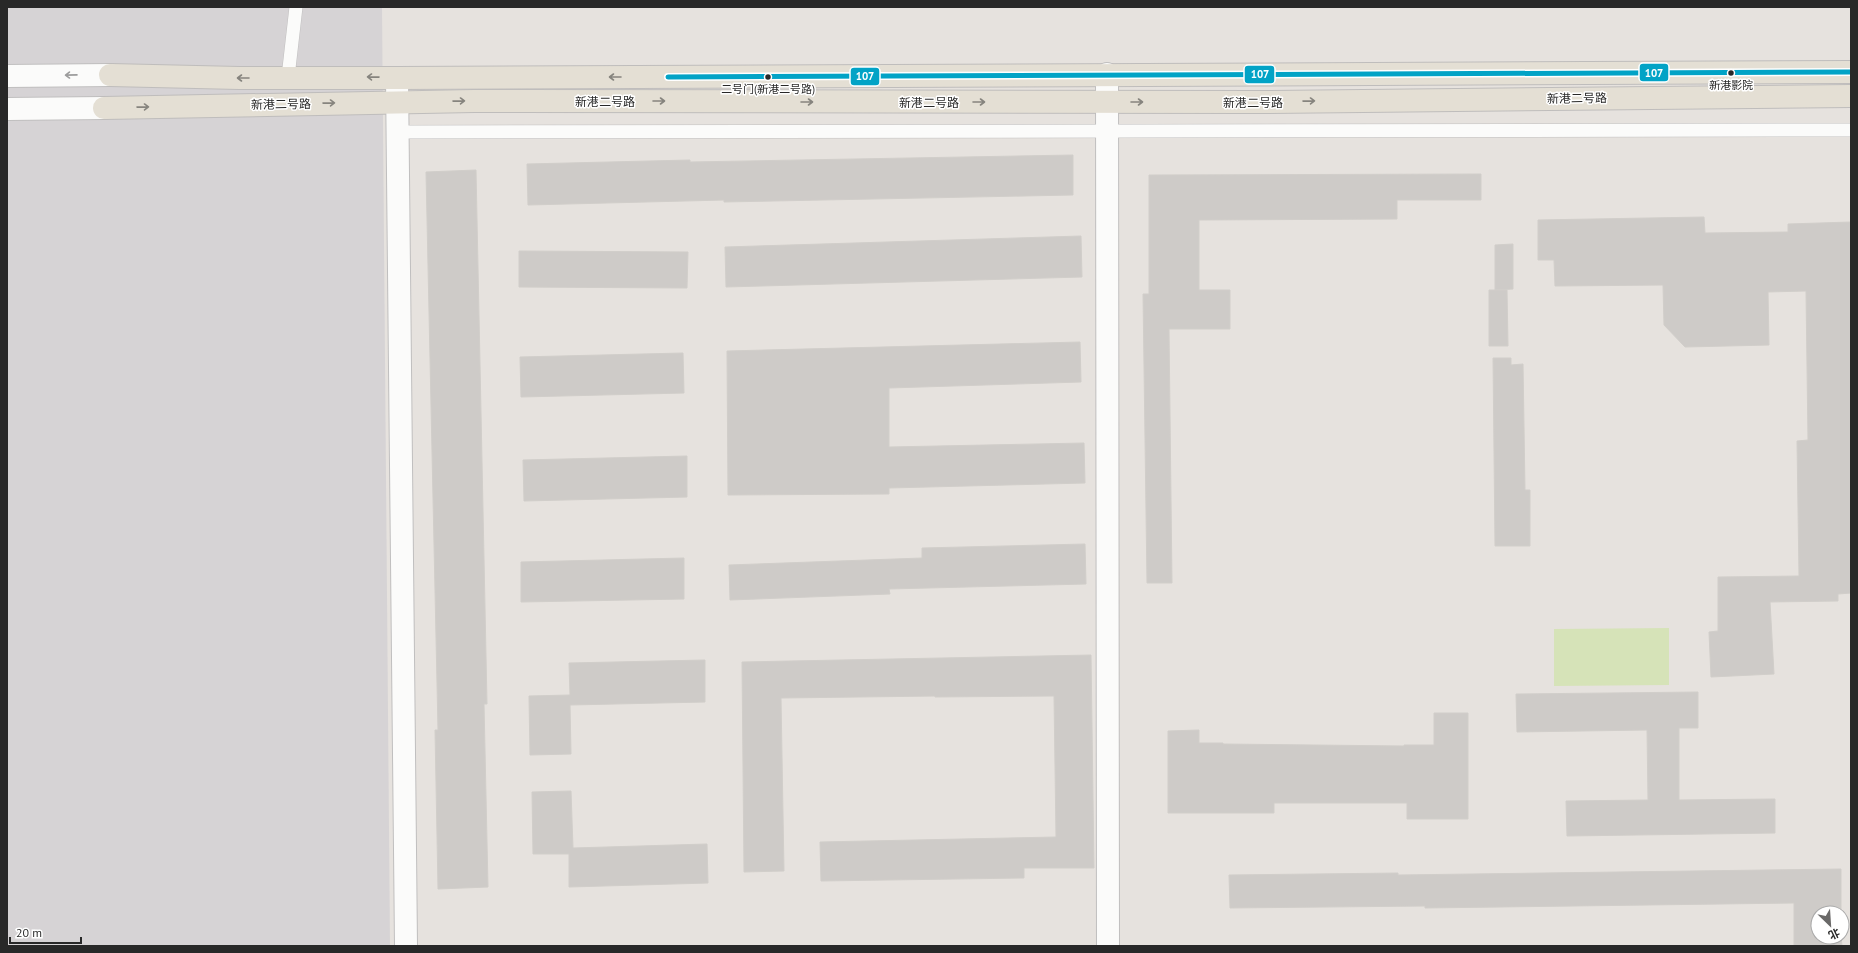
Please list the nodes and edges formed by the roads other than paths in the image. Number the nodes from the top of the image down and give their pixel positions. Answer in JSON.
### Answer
{"nodes":[{"id":1,"x":296,"y":7,"type":"edge"},
{"id":2,"x":1851,"y":72,"type":"edge"},
{"id":3,"x":1107,"y":74,"type":"junction"},
{"id":4,"x":110,"y":75,"type":"joint"},
{"id":5,"x":7,"y":76,"type":"edge"},
{"id":6,"x":288,"y":77,"type":"junction"},
{"id":7,"x":397,"y":78,"type":"junction"},
{"id":8,"x":1851,"y":96,"type":"edge"},
{"id":9,"x":398,"y":102,"type":"junction"},
{"id":10,"x":1107,"y":102,"type":"junction"},
{"id":11,"x":104,"y":108,"type":"joint"},
{"id":12,"x":7,"y":109,"type":"edge"},
{"id":13,"x":1107,"y":130,"type":"junction"},
{"id":14,"x":1851,"y":130,"type":"edge"},
{"id":15,"x":399,"y":132,"type":"junction"},
{"id":16,"x":406,"y":946,"type":"edge"},
{"id":17,"x":1108,"y":946,"type":"edge"}],
"edges":[{"from":1,"to":6,"type":"lane"},
{"from":2,"to":3,"type":"main road","name":"新港二号路"},
{"from":3,"to":7,"type":"main road","name":"新港二号路","one_way":true},
{"from":3,"to":10,"type":"street"},
{"from":4,"to":5,"type":"street","name":"新港二号路","one_way":true},
{"from":6,"to":4,"type":"main road","name":"新港二号路","one_way":true},
{"from":7,"to":6,"type":"main road","name":"新港二号路","one_way":true},
{"from":7,"to":9,"type":"street"},
{"from":10,"to":8,"type":"main road","name":"新港二号路","one_way":true},
{"from":9,"to":10,"type":"main road","name":"新港二号路","one_way":true},
{"from":11,"to":9,"type":"main road","name":"新港二号路","one_way":true},
{"from":9,"to":15,"type":"street"},
{"from":10,"to":13,"type":"street"},
{"from":11,"to":12,"type":"street","name":"新港二号路"},
{"from":13,"to":14,"type":"lane"},
{"from":13,"to":15,"type":"lane"},
{"from":13,"to":17,"type":"street"},
{"from":15,"to":16,"type":"street"}]}
